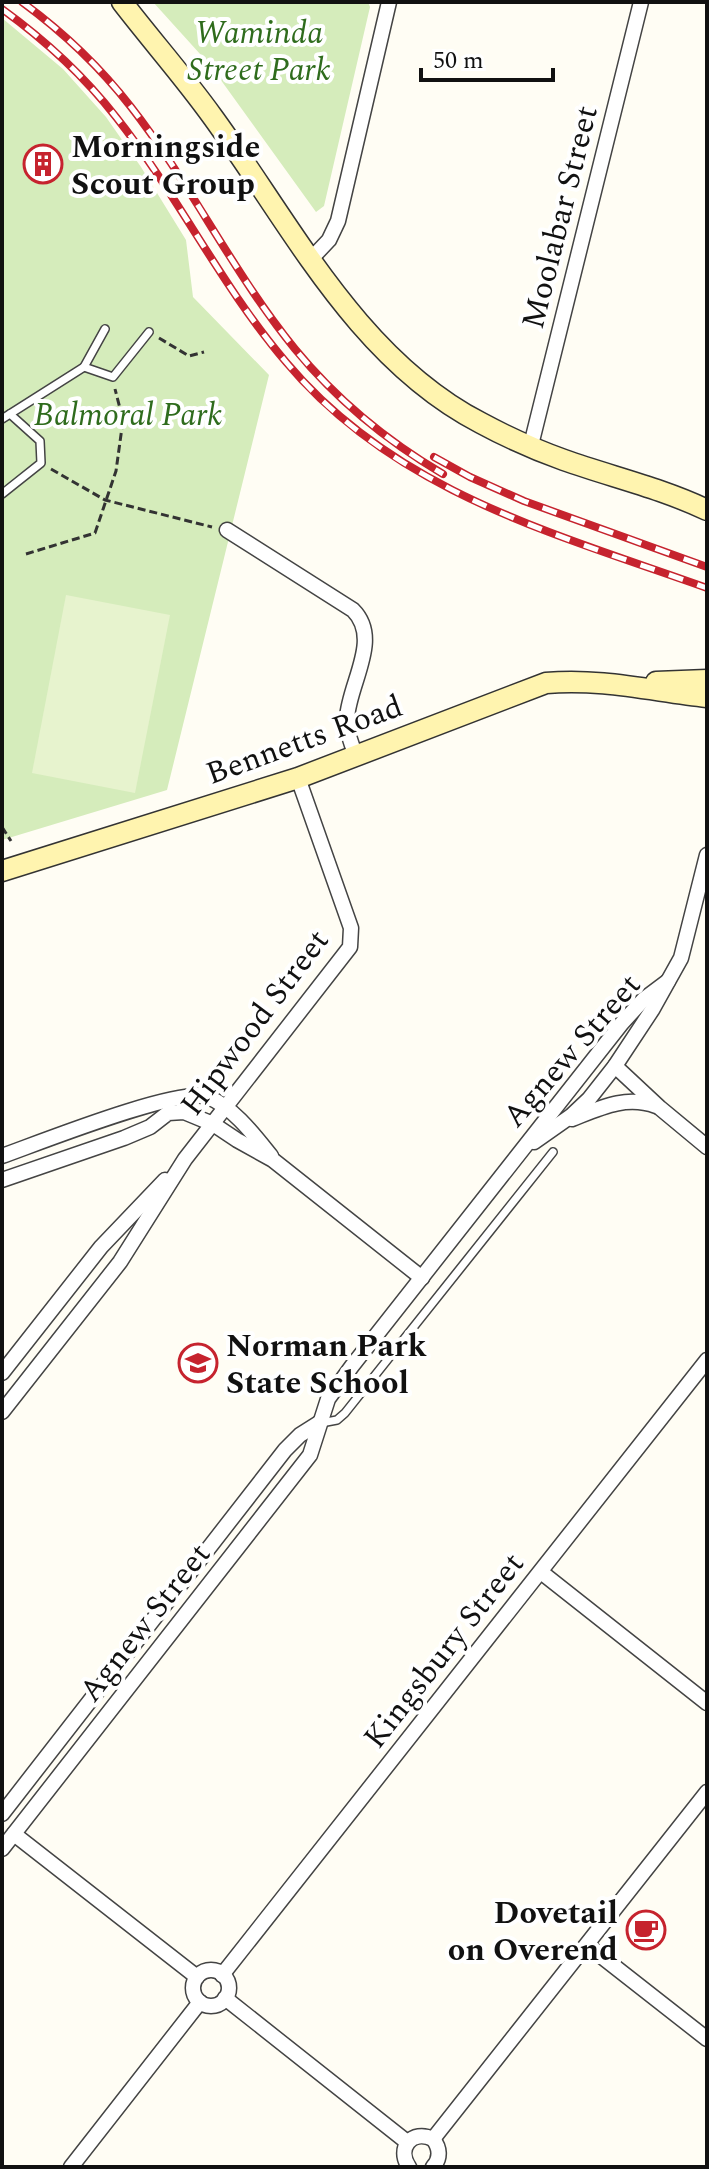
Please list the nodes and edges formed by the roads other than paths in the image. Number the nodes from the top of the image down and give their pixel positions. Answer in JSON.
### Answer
{"nodes":[{"id":1,"x":107,"y":2,"type":"edge"},
{"id":2,"x":122,"y":2,"type":"edge"},
{"id":3,"x":389,"y":2,"type":"edge"},
{"id":4,"x":641,"y":2,"type":"edge"},
{"id":5,"x":160,"y":51,"type":"junction"},
{"id":6,"x":310,"y":260,"type":"junction"},
{"id":7,"x":105,"y":329,"type":"dead end"},
{"id":8,"x":149,"y":332,"type":"road end"},
{"id":9,"x":84,"y":367,"type":"junction"},
{"id":10,"x":10,"y":414,"type":"junction"},
{"id":11,"x":2,"y":419,"type":"edge"},
{"id":12,"x":531,"y":445,"type":"junction"},
{"id":13,"x":2,"y":494,"type":"edge"},
{"id":14,"x":707,"y":495,"type":"edge"},
{"id":15,"x":683,"y":498,"type":"junction"},
{"id":16,"x":707,"y":510,"type":"edge"},
{"id":17,"x":227,"y":530,"type":"road end"},
{"id":18,"x":707,"y":680,"type":"edge"},
{"id":19,"x":629,"y":684,"type":"junction"},
{"id":20,"x":707,"y":697,"type":"edge"},
{"id":21,"x":356,"y":755,"type":"junction"},
{"id":22,"x":298,"y":778,"type":"junction"},
{"id":23,"x":707,"y":855,"type":"edge"},
{"id":24,"x":2,"y":871,"type":"edge"},
{"id":25,"x":704,"y":880,"type":"edge"},
{"id":26,"x":701,"y":901,"type":"edge"},
{"id":27,"x":668,"y":981,"type":"junction"},
{"id":28,"x":615,"y":1066,"type":"junction"},
{"id":29,"x":660,"y":1108,"type":"junction"},
{"id":30,"x":225,"y":1109,"type":"junction"},
{"id":31,"x":213,"y":1124,"type":"junction"},
{"id":32,"x":557,"y":1126,"type":"junction"},
{"id":33,"x":707,"y":1147,"type":"edge"},
{"id":34,"x":553,"y":1152,"type":"dead end"},
{"id":35,"x":518,"y":1155,"type":"junction"},
{"id":36,"x":2,"y":1156,"type":"edge"},
{"id":37,"x":185,"y":1159,"type":"junction"},
{"id":38,"x":273,"y":1160,"type":"junction"},
{"id":39,"x":2,"y":1180,"type":"edge"},
{"id":40,"x":422,"y":1278,"type":"junction"},
{"id":41,"x":707,"y":1360,"type":"edge"},
{"id":42,"x":2,"y":1373,"type":"edge"},
{"id":43,"x":2,"y":1412,"type":"edge"},
{"id":44,"x":319,"y":1423,"type":"junction"},
{"id":45,"x":541,"y":1572,"type":"junction"},
{"id":46,"x":707,"y":1703,"type":"edge"},
{"id":47,"x":707,"y":1792,"type":"edge"},
{"id":48,"x":2,"y":1814,"type":"edge"},
{"id":49,"x":14,"y":1834,"type":"junction"},
{"id":50,"x":2,"y":1849,"type":"edge"},
{"id":51,"x":587,"y":1945,"type":"junction"},
{"id":52,"x":222,"y":1975,"type":"junction"},
{"id":53,"x":197,"y":1977,"type":"junction"},
{"id":54,"x":225,"y":1998,"type":"junction"},
{"id":55,"x":200,"y":2002,"type":"junction"},
{"id":56,"x":707,"y":2039,"type":"edge"},
{"id":57,"x":433,"y":2139,"type":"junction"},
{"id":58,"x":407,"y":2142,"type":"junction"},
{"id":59,"x":436,"y":2166,"type":"edge"},
{"id":60,"x":71,"y":2167,"type":"edge"},
{"id":61,"x":409,"y":2167,"type":"edge"}],
"edges":[{"from":1,"to":5,"type":"main road"},
{"from":2,"to":5,"type":"main road"},
{"from":3,"to":6,"type":"street"},
{"from":4,"to":12,"type":"street","name":"Moolabar Street"},
{"from":5,"to":6,"type":"main road"},
{"from":6,"to":12,"type":"main road"},
{"from":7,"to":9,"type":"lane"},
{"from":8,"to":9,"type":"lane"},
{"from":9,"to":10,"type":"lane"},
{"from":10,"to":11,"type":"lane"},
{"from":10,"to":13,"type":"lane"},
{"from":12,"to":15,"type":"main road"},
{"from":14,"to":15,"type":"main road"},
{"from":15,"to":16,"type":"main road"},
{"from":17,"to":21,"type":"street"},
{"from":18,"to":19,"type":"main road","name":"Bennetts Road"},
{"from":19,"to":20,"type":"main road","name":"Bennetts Road"},
{"from":19,"to":21,"type":"main road","name":"Bennetts Road"},
{"from":21,"to":22,"type":"main road","name":"Bennetts Road"},
{"from":22,"to":24,"type":"main road","name":"Bennetts Road"},
{"from":22,"to":30,"type":"street","name":"Hipwood Street"},
{"from":23,"to":25,"type":"street","name":"Agnew Street"},
{"from":25,"to":26,"type":"street","name":"Agnew Street"},
{"from":26,"to":27,"type":"street","name":"Agnew Street"},
{"from":27,"to":28,"type":"street","name":"Agnew Street"},
{"from":27,"to":35,"type":"street","name":"Agnew Street"},
{"from":28,"to":29,"type":"street"},
{"from":28,"to":32,"type":"street","name":"Agnew Street"},
{"from":29,"to":32,"type":"street"},
{"from":29,"to":33,"type":"street"},
{"from":30,"to":31,"type":"street","name":"Hipwood Street"},
{"from":30,"to":36,"type":"street"},
{"from":30,"to":38,"type":"street"},
{"from":31,"to":37,"type":"street","name":"Hipwood Street"},
{"from":31,"to":38,"type":"street"},
{"from":31,"to":39,"type":"street"},
{"from":32,"to":35,"type":"street","name":"Agnew Street"},
{"from":34,"to":44,"type":"lane","name":"Agnew Street"},
{"from":35,"to":40,"type":"street","name":"Agnew Street"},
{"from":37,"to":42,"type":"street","name":"Hipwood Street"},
{"from":37,"to":43,"type":"street","name":"Hipwood Street"},
{"from":38,"to":40,"type":"street"},
{"from":40,"to":44,"type":"street","name":"Agnew Street"},
{"from":41,"to":45,"type":"street","name":"Kingsbury Street"},
{"from":44,"to":48,"type":"street","name":"Agnew Street"},
{"from":44,"to":49,"type":"street","name":"Agnew Street"},
{"from":45,"to":46,"type":"street"},
{"from":45,"to":52,"type":"street","name":"Kingsbury Street"},
{"from":47,"to":51,"type":"street"},
{"from":49,"to":50,"type":"street","name":"Agnew Street"},
{"from":49,"to":53,"type":"street"},
{"from":51,"to":56,"type":"street"},
{"from":51,"to":57,"type":"street"},
{"from":52,"to":53,"type":"street"},
{"from":52,"to":54,"type":"street"},
{"from":53,"to":55,"type":"street"},
{"from":54,"to":55,"type":"street"},
{"from":54,"to":58,"type":"street"},
{"from":55,"to":60,"type":"street"},
{"from":57,"to":58,"type":"street"},
{"from":57,"to":59,"type":"street"},
{"from":58,"to":61,"type":"street"}]}
